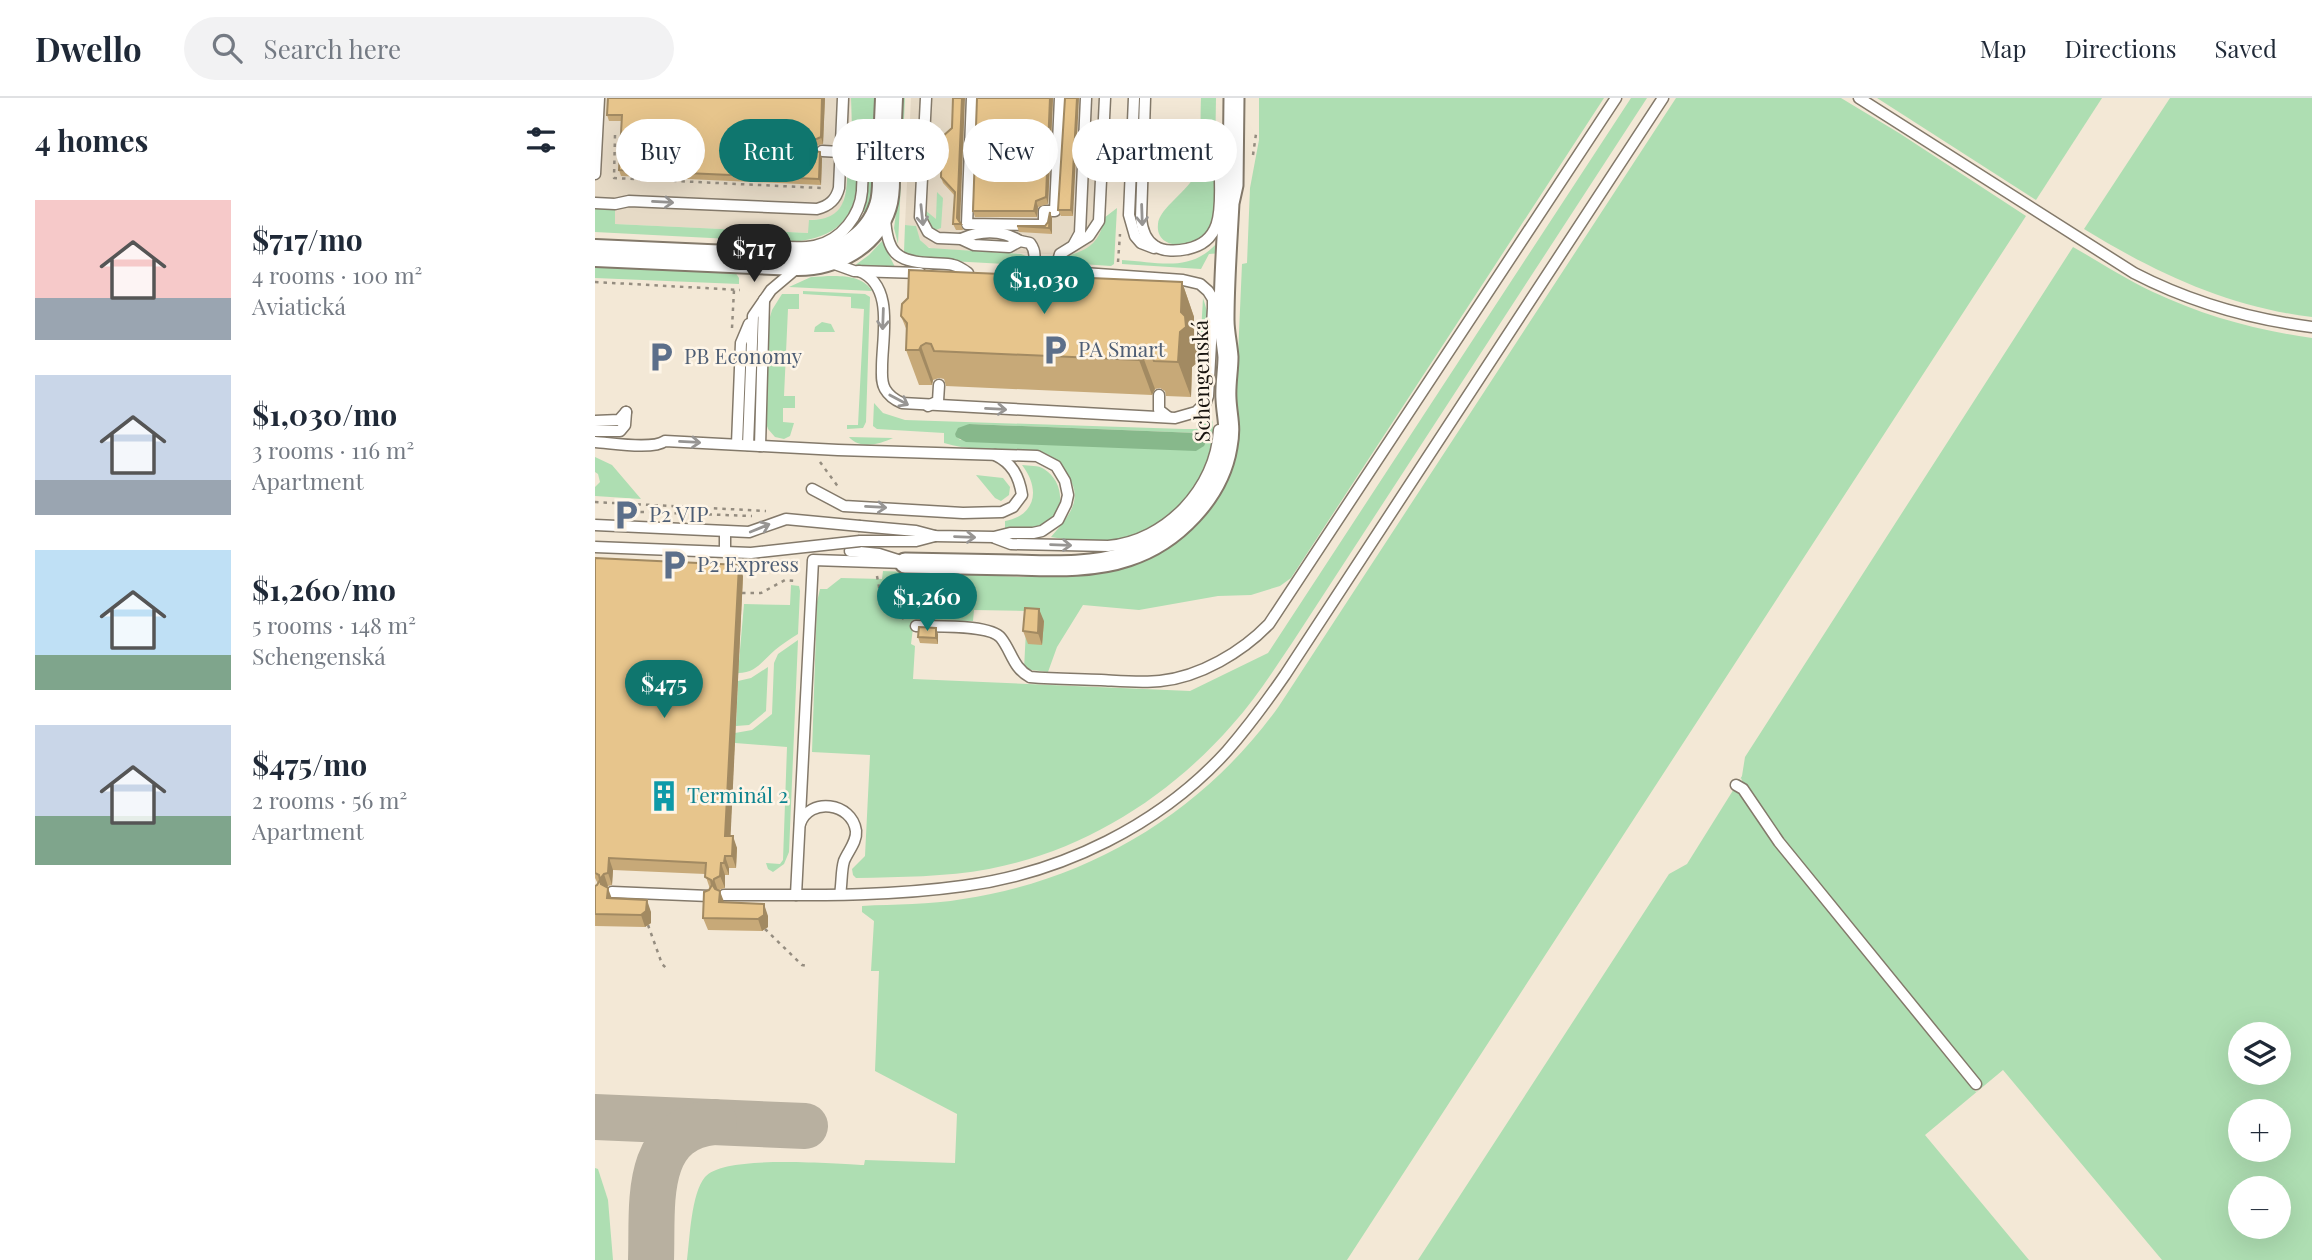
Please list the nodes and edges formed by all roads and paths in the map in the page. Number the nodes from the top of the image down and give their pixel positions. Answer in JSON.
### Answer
{"nodes":[{"id":1,"x":599,"y":98,"type":"edge"},
{"id":2,"x":843,"y":98,"type":"edge"},
{"id":3,"x":890,"y":98,"type":"edge"},
{"id":4,"x":926,"y":98,"type":"edge"},
{"id":5,"x":972,"y":98,"type":"edge"},
{"id":6,"x":1060,"y":98,"type":"edge"},
{"id":7,"x":1086,"y":98,"type":"edge"},
{"id":8,"x":1105,"y":98,"type":"edge"},
{"id":9,"x":1133,"y":98,"type":"edge"},
{"id":10,"x":1145,"y":98,"type":"edge"},
{"id":11,"x":1234,"y":98,"type":"edge"},
{"id":12,"x":1616,"y":98,"type":"edge"},
{"id":13,"x":1663,"y":98,"type":"edge"},
{"id":14,"x":1859,"y":98,"type":"edge"},
{"id":15,"x":842,"y":119,"type":"edge"},
{"id":16,"x":1234,"y":119,"type":"edge"},
{"id":17,"x":615,"y":135,"type":"dead end"},
{"id":18,"x":832,"y":150,"type":"edge"},
{"id":19,"x":822,"y":151,"type":"edge"},
{"id":20,"x":595,"y":174,"type":"edge"},
{"id":21,"x":838,"y":182,"type":"edge"},
{"id":22,"x":861,"y":182,"type":"edge"},
{"id":23,"x":1220,"y":182,"type":"edge"},
{"id":24,"x":1233,"y":182,"type":"edge"},
{"id":25,"x":821,"y":188,"type":"dead end"},
{"id":26,"x":595,"y":196,"type":"edge"},
{"id":27,"x":884,"y":199,"type":"junction"},
{"id":28,"x":629,"y":201,"type":"junction"},
{"id":29,"x":595,"y":203,"type":"edge"},
{"id":30,"x":595,"y":236,"type":"edge"},
{"id":31,"x":1071,"y":247,"type":"junction"},
{"id":32,"x":1161,"y":249,"type":"junction"},
{"id":33,"x":595,"y":253,"type":"edge"},
{"id":34,"x":688,"y":258,"type":"junction"},
{"id":35,"x":715,"y":259,"type":"junction"},
{"id":36,"x":819,"y":261,"type":"junction"},
{"id":37,"x":859,"y":271,"type":"junction"},
{"id":38,"x":1055,"y":271,"type":"junction"},
{"id":39,"x":968,"y":273,"type":"junction"},
{"id":40,"x":981,"y":273,"type":"edge"},
{"id":41,"x":993,"y":274,"type":"edge"},
{"id":42,"x":1018,"y":275,"type":"junction"},
{"id":43,"x":595,"y":282,"type":"edge"},
{"id":44,"x":740,"y":290,"type":"dead end"},
{"id":45,"x":764,"y":299,"type":"junction"},
{"id":46,"x":753,"y":316,"type":"junction"},
{"id":47,"x":2312,"y":327,"type":"edge"},
{"id":48,"x":939,"y":385,"type":"dead end"},
{"id":49,"x":1159,"y":395,"type":"dead end"},
{"id":50,"x":1226,"y":400,"type":"junction"},
{"id":51,"x":927,"y":406,"type":"junction"},
{"id":52,"x":1168,"y":417,"type":"junction"},
{"id":53,"x":595,"y":421,"type":"edge"},
{"id":54,"x":595,"y":431,"type":"edge"},
{"id":55,"x":595,"y":442,"type":"edge"},
{"id":56,"x":737,"y":444,"type":"junction"},
{"id":57,"x":748,"y":445,"type":"junction"},
{"id":58,"x":760,"y":446,"type":"junction"},
{"id":59,"x":993,"y":454,"type":"junction"},
{"id":60,"x":818,"y":459,"type":"dead end"},
{"id":61,"x":811,"y":489,"type":"dead end"},
{"id":62,"x":845,"y":495,"type":"dead end"},
{"id":63,"x":595,"y":502,"type":"edge"},
{"id":64,"x":609,"y":511,"type":"dead end"},
{"id":65,"x":767,"y":511,"type":"dead end"},
{"id":66,"x":774,"y":516,"type":"dead end"},
{"id":67,"x":595,"y":525,"type":"edge"},
{"id":68,"x":725,"y":531,"type":"junction"},
{"id":69,"x":935,"y":536,"type":"junction"},
{"id":70,"x":994,"y":537,"type":"junction"},
{"id":71,"x":595,"y":547,"type":"edge"},
{"id":72,"x":850,"y":551,"type":"dead end"},
{"id":73,"x":725,"y":552,"type":"junction"},
{"id":74,"x":905,"y":563,"type":"junction"},
{"id":75,"x":878,"y":573,"type":"dead end"},
{"id":76,"x":797,"y":580,"type":"dead end"},
{"id":77,"x":733,"y":592,"type":"edge"},
{"id":78,"x":916,"y":626,"type":"joint"},
{"id":79,"x":1736,"y":785,"type":"dead end"},
{"id":80,"x":799,"y":827,"type":"junction"},
{"id":81,"x":607,"y":891,"type":"edge"},
{"id":82,"x":841,"y":894,"type":"junction"},
{"id":83,"x":796,"y":895,"type":"junction"},
{"id":84,"x":648,"y":925,"type":"dead end"},
{"id":85,"x":765,"y":929,"type":"dead end"},
{"id":86,"x":807,"y":966,"type":"dead end"},
{"id":87,"x":667,"y":969,"type":"dead end"},
{"id":88,"x":1976,"y":1084,"type":"dead end"}],
"edges":[{"from":1,"to":20,"type":"lane"},
{"from":2,"to":15,"type":"lane"},
{"from":3,"to":27,"type":"main road"},
{"from":4,"to":42,"type":"lane","one_way":true},
{"from":5,"to":6,"type":"lane"},
{"from":7,"to":31,"type":"lane"},
{"from":8,"to":31,"type":"lane"},
{"from":9,"to":32,"type":"lane"},
{"from":10,"to":32,"type":"lane","one_way":true},
{"from":11,"to":16,"type":"street","name":"Schengenská"},
{"from":12,"to":78,"type":"lane"},
{"from":13,"to":82,"type":"lane"},
{"from":14,"to":47,"type":"lane"},
{"from":17,"to":25,"type":"path"},
{"from":18,"to":19,"type":"lane"},
{"from":28,"to":21,"type":"lane","one_way":true},
{"from":22,"to":35,"type":"lane"},
{"from":23,"to":32,"type":"lane"},
{"from":24,"to":50,"type":"street","name":"Schengenská"},
{"from":26,"to":28,"type":"lane"},
{"from":27,"to":36,"type":"main road"},
{"from":27,"to":39,"type":"lane"},
{"from":28,"to":29,"type":"lane"},
{"from":30,"to":34,"type":"main road"},
{"from":31,"to":38,"type":"lane"},
{"from":33,"to":34,"type":"main road"},
{"from":34,"to":35,"type":"main road"},
{"from":35,"to":36,"type":"main road"},
{"from":36,"to":37,"type":"lane"},
{"from":36,"to":45,"type":"lane"},
{"from":37,"to":39,"type":"lane"},
{"from":37,"to":51,"type":"lane","one_way":true},
{"from":38,"to":42,"type":"lane"},
{"from":38,"to":52,"type":"lane"},
{"from":39,"to":40,"type":"lane"},
{"from":41,"to":42,"type":"lane"},
{"from":43,"to":44,"type":"path"},
{"from":45,"to":46,"type":"lane"},
{"from":45,"to":58,"type":"lane"},
{"from":46,"to":56,"type":"lane"},
{"from":46,"to":57,"type":"lane"},
{"from":48,"to":51,"type":"lane"},
{"from":49,"to":52,"type":"lane"},
{"from":70,"to":50,"type":"lane","one_way":true},
{"from":50,"to":74,"type":"street","name":"Schengenská"},
{"from":51,"to":52,"type":"lane","one_way":true},
{"from":53,"to":54,"type":"lane"},
{"from":55,"to":56,"type":"lane","one_way":true},
{"from":56,"to":57,"type":"lane"},
{"from":57,"to":58,"type":"lane"},
{"from":58,"to":59,"type":"lane"},
{"from":61,"to":59,"type":"lane","one_way":true},
{"from":59,"to":70,"type":"lane"},
{"from":60,"to":62,"type":"path"},
{"from":63,"to":65,"type":"path"},
{"from":64,"to":66,"type":"path"},
{"from":67,"to":68,"type":"lane","bridge":true},
{"from":68,"to":69,"type":"lane","one_way":true,"bridge":true},
{"from":68,"to":73,"type":"lane","bridge":true},
{"from":69,"to":70,"type":"lane","one_way":true},
{"from":69,"to":73,"type":"lane","bridge":true},
{"from":71,"to":73,"type":"lane","bridge":true},
{"from":72,"to":74,"type":"lane"},
{"from":74,"to":80,"type":"lane","name":"Schengenská"},
{"from":75,"to":78,"type":"path"},
{"from":76,"to":77,"type":"path"},
{"from":79,"to":88,"type":"lane"},
{"from":80,"to":82,"type":"lane"},
{"from":80,"to":83,"type":"lane"},
{"from":81,"to":83,"type":"lane"},
{"from":82,"to":83,"type":"lane"},
{"from":84,"to":87,"type":"path"},
{"from":85,"to":86,"type":"path"}]}
